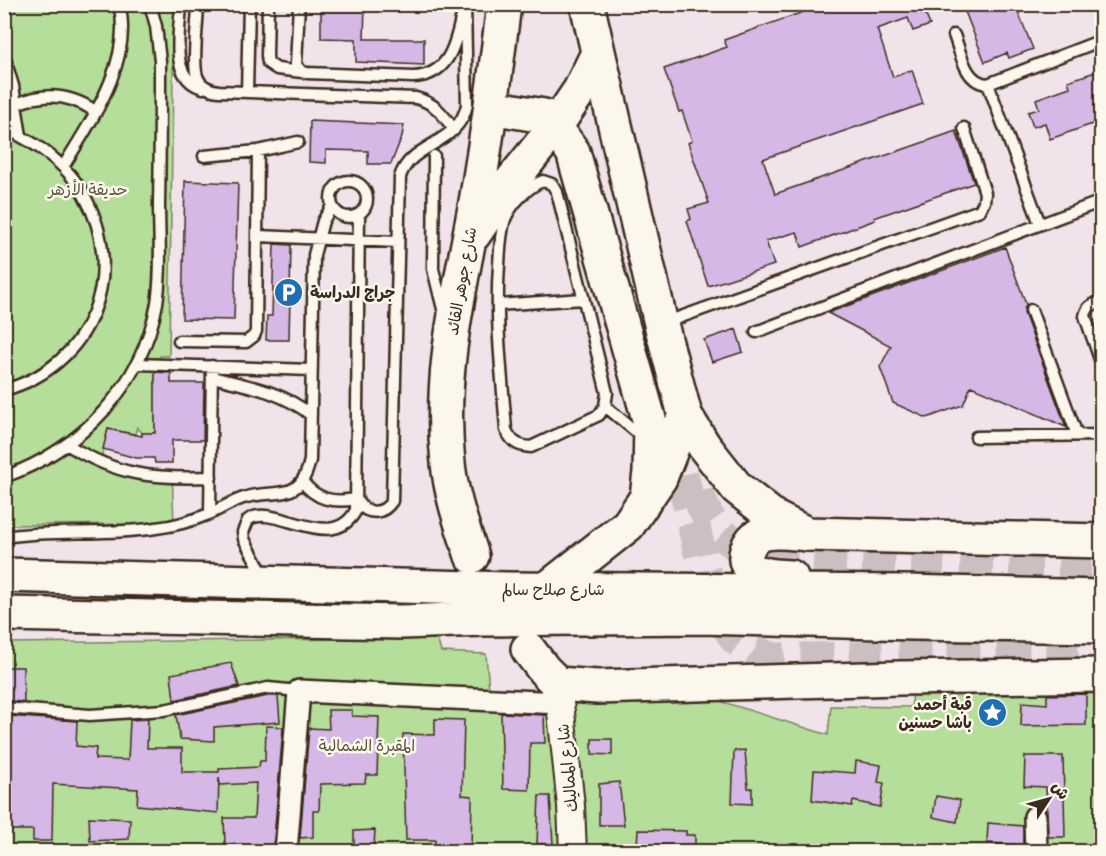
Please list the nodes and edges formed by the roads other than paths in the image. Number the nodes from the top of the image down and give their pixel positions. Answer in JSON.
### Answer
{"nodes":[{"id":1,"x":119,"y":4,"type":"edge"},
{"id":2,"x":150,"y":4,"type":"edge"},
{"id":3,"x":181,"y":4,"type":"edge"},
{"id":4,"x":198,"y":4,"type":"edge"},
{"id":5,"x":249,"y":4,"type":"edge"},
{"id":6,"x":268,"y":4,"type":"edge"},
{"id":7,"x":299,"y":4,"type":"edge"},
{"id":8,"x":465,"y":4,"type":"edge"},
{"id":9,"x":504,"y":4,"type":"edge"},
{"id":10,"x":587,"y":4,"type":"edge"},
{"id":11,"x":954,"y":35,"type":"dead end"},
{"id":12,"x":1101,"y":40,"type":"edge"},
{"id":13,"x":598,"y":53,"type":"junction"},
{"id":14,"x":4,"y":56,"type":"edge"},
{"id":15,"x":302,"y":72,"type":"junction"},
{"id":16,"x":988,"y":84,"type":"junction"},
{"id":17,"x":207,"y":88,"type":"junction"},
{"id":18,"x":247,"y":92,"type":"junction"},
{"id":19,"x":17,"y":104,"type":"junction"},
{"id":20,"x":491,"y":106,"type":"junction"},
{"id":21,"x":95,"y":111,"type":"junction"},
{"id":22,"x":555,"y":127,"type":"junction"},
{"id":23,"x":4,"y":128,"type":"edge"},
{"id":24,"x":964,"y":128,"type":"dead end"},
{"id":25,"x":454,"y":130,"type":"junction"},
{"id":26,"x":21,"y":136,"type":"junction"},
{"id":27,"x":298,"y":142,"type":"dead end"},
{"id":28,"x":258,"y":151,"type":"junction"},
{"id":29,"x":204,"y":156,"type":"dead end"},
{"id":30,"x":434,"y":156,"type":"dead end"},
{"id":31,"x":63,"y":166,"type":"junction"},
{"id":32,"x":1101,"y":201,"type":"edge"},
{"id":33,"x":332,"y":206,"type":"junction"},
{"id":34,"x":359,"y":214,"type":"junction"},
{"id":35,"x":1040,"y":224,"type":"junction"},
{"id":36,"x":258,"y":236,"type":"junction"},
{"id":37,"x":317,"y":238,"type":"junction"},
{"id":38,"x":359,"y":240,"type":"junction"},
{"id":39,"x":469,"y":241,"type":"junction"},
{"id":40,"x":398,"y":242,"type":"junction"},
{"id":41,"x":584,"y":299,"type":"junction"},
{"id":42,"x":1101,"y":302,"type":"edge"},
{"id":43,"x":498,"y":305,"type":"junction"},
{"id":44,"x":1031,"y":310,"type":"dead end"},
{"id":45,"x":661,"y":324,"type":"junction"},
{"id":46,"x":452,"y":330,"type":"junction"},
{"id":47,"x":756,"y":332,"type":"dead end"},
{"id":48,"x":178,"y":341,"type":"dead end"},
{"id":49,"x":137,"y":364,"type":"junction"},
{"id":50,"x":1101,"y":365,"type":"edge"},
{"id":51,"x":311,"y":370,"type":"junction"},
{"id":52,"x":212,"y":372,"type":"junction"},
{"id":53,"x":4,"y":390,"type":"edge"},
{"id":54,"x":604,"y":406,"type":"junction"},
{"id":55,"x":311,"y":415,"type":"junction"},
{"id":56,"x":685,"y":415,"type":"junction"},
{"id":57,"x":1077,"y":435,"type":"junction"},
{"id":58,"x":1101,"y":435,"type":"edge"},
{"id":59,"x":976,"y":437,"type":"dead end"},
{"id":60,"x":650,"y":443,"type":"junction"},
{"id":61,"x":68,"y":445,"type":"junction"},
{"id":62,"x":4,"y":477,"type":"edge"},
{"id":63,"x":211,"y":477,"type":"junction"},
{"id":64,"x":302,"y":480,"type":"junction"},
{"id":65,"x":647,"y":497,"type":"junction"},
{"id":66,"x":356,"y":499,"type":"junction"},
{"id":67,"x":210,"y":513,"type":"junction"},
{"id":68,"x":807,"y":534,"type":"junction"},
{"id":69,"x":4,"y":537,"type":"edge"},
{"id":70,"x":1101,"y":541,"type":"edge"},
{"id":71,"x":472,"y":556,"type":"dead end"},
{"id":72,"x":4,"y":575,"type":"edge"},
{"id":73,"x":266,"y":581,"type":"junction"},
{"id":74,"x":548,"y":588,"type":"junction"},
{"id":75,"x":904,"y":592,"type":"junction"},
{"id":76,"x":1101,"y":597,"type":"edge"},
{"id":77,"x":4,"y":614,"type":"edge"},
{"id":78,"x":1101,"y":626,"type":"edge"},
{"id":79,"x":528,"y":649,"type":"dead end"},
{"id":80,"x":1101,"y":675,"type":"edge"},
{"id":81,"x":298,"y":691,"type":"junction"},
{"id":82,"x":559,"y":693,"type":"junction"},
{"id":83,"x":4,"y":708,"type":"edge"},
{"id":84,"x":1035,"y":817,"type":"dead end"},
{"id":85,"x":286,"y":852,"type":"edge"},
{"id":86,"x":573,"y":852,"type":"edge"},
{"id":87,"x":1036,"y":852,"type":"edge"}],
"edges":[{"from":1,"to":21,"type":"lane"},
{"from":2,"to":49,"type":"lane"},
{"from":3,"to":17,"type":"lane"},
{"from":4,"to":17,"type":"lane"},
{"from":5,"to":18,"type":"lane"},
{"from":6,"to":15,"type":"lane"},
{"from":7,"to":15,"type":"lane"},
{"from":8,"to":15,"type":"lane"},
{"from":8,"to":25,"type":"lane"},
{"from":9,"to":20,"type":"main road","name":"شارع جوهر القائد"},
{"from":10,"to":13,"type":"main road"},
{"from":11,"to":16,"type":"lane"},
{"from":12,"to":16,"type":"lane"},
{"from":13,"to":22,"type":"main road"},
{"from":13,"to":45,"type":"main road"},
{"from":14,"to":19,"type":"lane"},
{"from":16,"to":35,"type":"lane"},
{"from":17,"to":18,"type":"lane"},
{"from":18,"to":25,"type":"lane"},
{"from":19,"to":21,"type":"lane"},
{"from":19,"to":26,"type":"lane"},
{"from":20,"to":22,"type":"main road"},
{"from":20,"to":39,"type":"main road","name":"شارع جوهر القائد"},
{"from":21,"to":31,"type":"lane"},
{"from":22,"to":39,"type":"main road"},
{"from":22,"to":60,"type":"main road"},
{"from":23,"to":26,"type":"lane"},
{"from":24,"to":45,"type":"lane"},
{"from":25,"to":40,"type":"lane"},
{"from":26,"to":31,"type":"lane"},
{"from":27,"to":28,"type":"lane"},
{"from":28,"to":29,"type":"lane"},
{"from":28,"to":36,"type":"lane"},
{"from":30,"to":46,"type":"lane"},
{"from":31,"to":53,"type":"lane"},
{"from":32,"to":35,"type":"lane"},
{"from":33,"to":34,"type":"lane"},
{"from":33,"to":34,"type":"lane"},
{"from":33,"to":37,"type":"lane"},
{"from":34,"to":38,"type":"lane"},
{"from":35,"to":47,"type":"lane"},
{"from":36,"to":37,"type":"lane"},
{"from":36,"to":48,"type":"lane"},
{"from":37,"to":38,"type":"lane"},
{"from":37,"to":51,"type":"lane"},
{"from":38,"to":40,"type":"lane"},
{"from":38,"to":66,"type":"lane"},
{"from":39,"to":46,"type":"main road","name":"شارع جوهر القائد"},
{"from":40,"to":66,"type":"lane"},
{"from":41,"to":43,"type":"lane"},
{"from":41,"to":43,"type":"lane"},
{"from":41,"to":54,"type":"lane"},
{"from":42,"to":50,"type":"lane"},
{"from":43,"to":54,"type":"lane"},
{"from":44,"to":57,"type":"lane"},
{"from":45,"to":56,"type":"main road"},
{"from":46,"to":71,"type":"main road","name":"شارع جوهر القائد"},
{"from":49,"to":52,"type":"lane"},
{"from":49,"to":61,"type":"lane"},
{"from":51,"to":52,"type":"lane"},
{"from":51,"to":55,"type":"lane"},
{"from":52,"to":55,"type":"lane"},
{"from":52,"to":63,"type":"lane"},
{"from":54,"to":60,"type":"lane"},
{"from":55,"to":64,"type":"lane"},
{"from":56,"to":65,"type":"main road"},
{"from":56,"to":68,"type":"main road"},
{"from":57,"to":58,"type":"lane"},
{"from":57,"to":59,"type":"lane"},
{"from":60,"to":65,"type":"main road"},
{"from":61,"to":62,"type":"lane"},
{"from":61,"to":63,"type":"lane"},
{"from":63,"to":67,"type":"lane"},
{"from":64,"to":66,"type":"lane"},
{"from":64,"to":67,"type":"lane"},
{"from":65,"to":74,"type":"main road"},
{"from":66,"to":73,"type":"lane"},
{"from":67,"to":69,"type":"lane"},
{"from":68,"to":70,"type":"main road"},
{"from":68,"to":75,"type":"main road"},
{"from":72,"to":73,"type":"main road","name":"شارع صلاح سالم"},
{"from":73,"to":74,"type":"main road","name":"شارع صلاح سالم"},
{"from":74,"to":75,"type":"main road","name":"شارع صلاح سالم"},
{"from":75,"to":76,"type":"main road","name":"شارع صلاح سالم"},
{"from":77,"to":78,"type":"main road","name":"شارع صلاح سالم"},
{"from":79,"to":82,"type":"main road"},
{"from":80,"to":82,"type":"main road"},
{"from":81,"to":82,"type":"street"},
{"from":81,"to":83,"type":"lane"},
{"from":81,"to":85,"type":"street"},
{"from":82,"to":86,"type":"street","name":"شارع المماليك"},
{"from":84,"to":87,"type":"street"}]}
